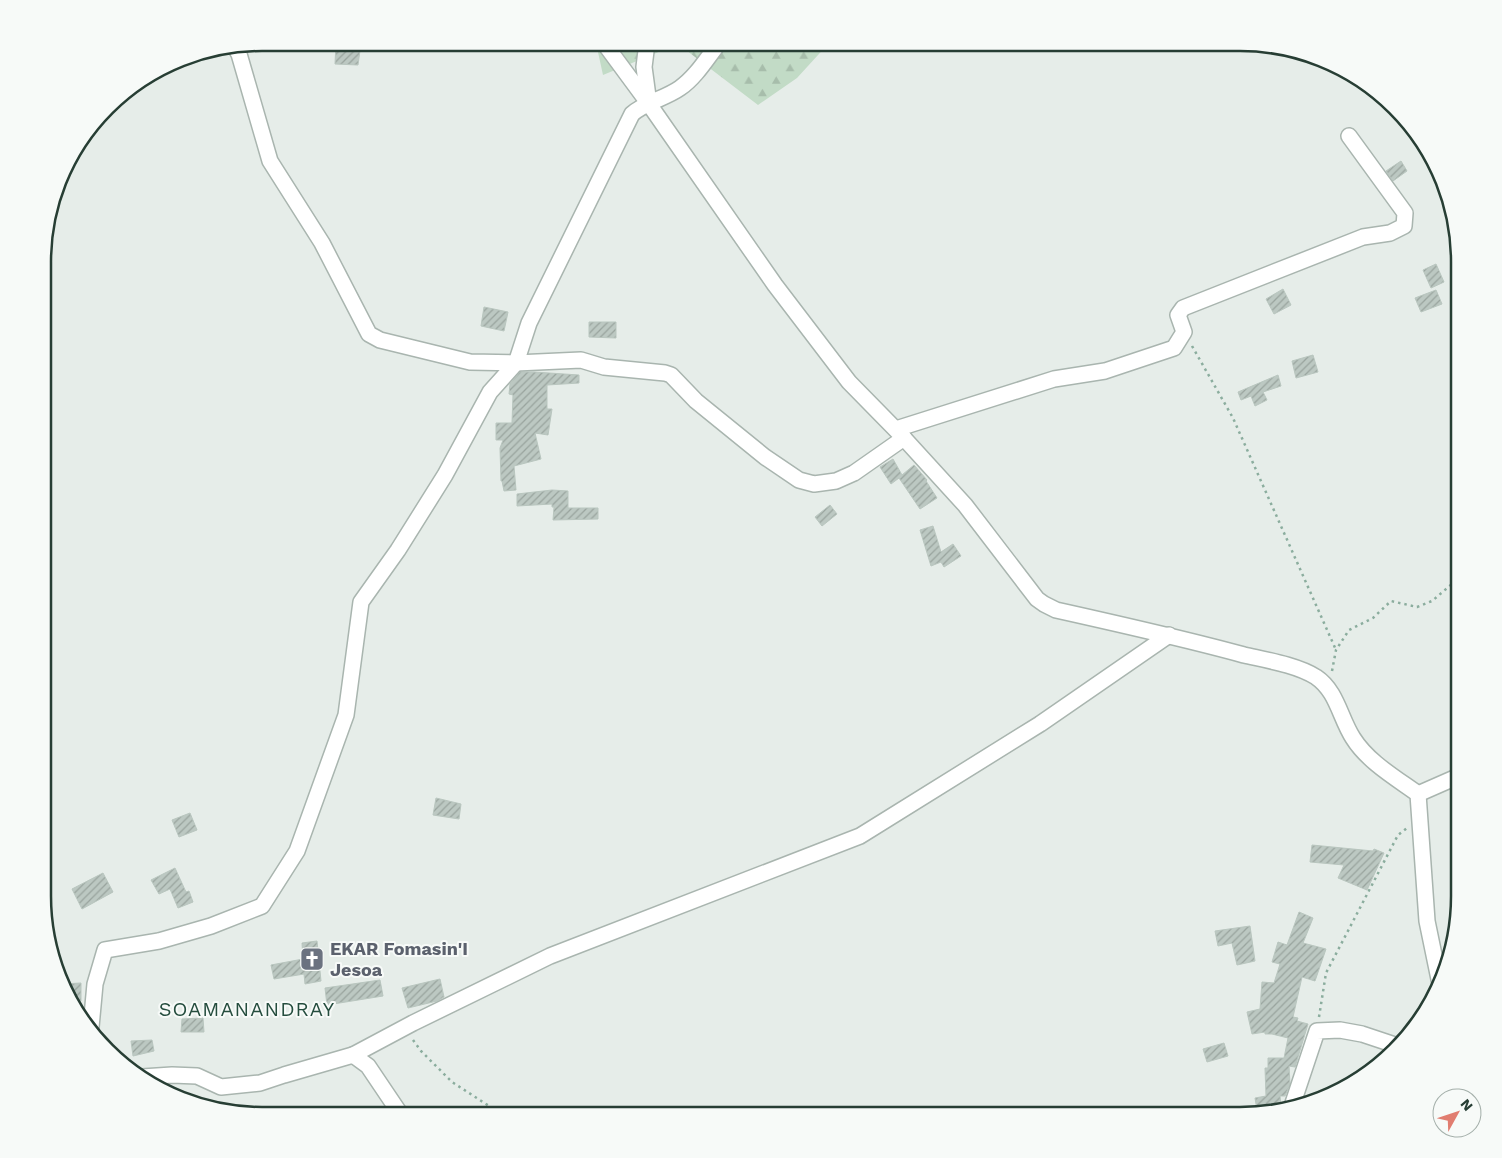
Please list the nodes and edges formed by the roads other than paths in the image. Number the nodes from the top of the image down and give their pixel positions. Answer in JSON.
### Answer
{"nodes":[{"id":1,"x":610,"y":51,"type":"edge"},
{"id":2,"x":646,"y":51,"type":"edge"},
{"id":3,"x":713,"y":51,"type":"edge"},
{"id":4,"x":238,"y":53,"type":"edge"},
{"id":5,"x":650,"y":104,"type":"junction"},
{"id":6,"x":1350,"y":136,"type":"dead end"},
{"id":7,"x":516,"y":363,"type":"junction"},
{"id":8,"x":900,"y":434,"type":"junction"},
{"id":9,"x":1169,"y":635,"type":"junction"},
{"id":10,"x":1451,"y":780,"type":"edge"},
{"id":11,"x":1418,"y":794,"type":"junction"},
{"id":12,"x":1437,"y":971,"type":"edge"},
{"id":13,"x":92,"y":1019,"type":"edge"},
{"id":14,"x":1390,"y":1043,"type":"edge"},
{"id":15,"x":353,"y":1055,"type":"junction"},
{"id":16,"x":153,"y":1076,"type":"edge"},
{"id":17,"x":1294,"y":1100,"type":"edge"},
{"id":18,"x":396,"y":1107,"type":"edge"}],
"edges":[{"from":1,"to":5,"type":"street"},
{"from":2,"to":5,"type":"street"},
{"from":3,"to":5,"type":"street"},
{"from":4,"to":7,"type":"street"},
{"from":5,"to":7,"type":"street"},
{"from":5,"to":8,"type":"street"},
{"from":6,"to":8,"type":"street"},
{"from":7,"to":8,"type":"street"},
{"from":7,"to":13,"type":"street"},
{"from":8,"to":9,"type":"street"},
{"from":9,"to":11,"type":"street"},
{"from":9,"to":15,"type":"street"},
{"from":10,"to":11,"type":"street"},
{"from":11,"to":12,"type":"street"},
{"from":14,"to":17,"type":"street"},
{"from":15,"to":16,"type":"street"},
{"from":15,"to":18,"type":"street"}]}
